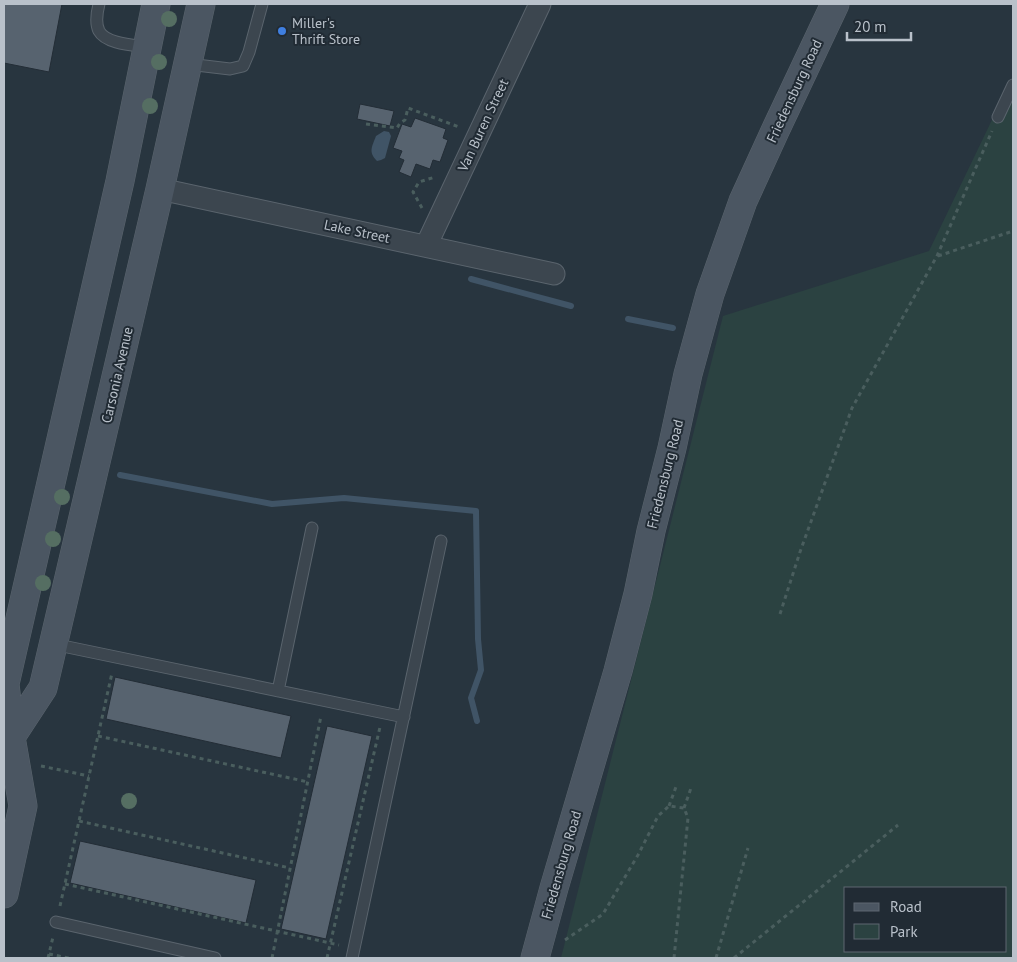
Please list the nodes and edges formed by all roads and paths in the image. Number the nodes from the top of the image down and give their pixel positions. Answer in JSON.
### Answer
{"nodes":[{"id":1,"x":99,"y":4,"type":"edge"},
{"id":2,"x":156,"y":4,"type":"edge"},
{"id":3,"x":200,"y":4,"type":"edge"},
{"id":4,"x":262,"y":4,"type":"edge"},
{"id":5,"x":540,"y":4,"type":"edge"},
{"id":6,"x":835,"y":4,"type":"edge"},
{"id":7,"x":147,"y":47,"type":"junction"},
{"id":8,"x":188,"y":64,"type":"junction"},
{"id":9,"x":1013,"y":85,"type":"edge"},
{"id":10,"x":998,"y":117,"type":"joint"},
{"id":11,"x":366,"y":124,"type":"dead end"},
{"id":12,"x":462,"y":128,"type":"dead end"},
{"id":13,"x":443,"y":174,"type":"dead end"},
{"id":14,"x":160,"y":189,"type":"junction"},
{"id":15,"x":424,"y":211,"type":"dead end"},
{"id":16,"x":1013,"y":231,"type":"edge"},
{"id":17,"x":426,"y":246,"type":"junction"},
{"id":18,"x":937,"y":256,"type":"junction"},
{"id":19,"x":554,"y":274,"type":"dead end"},
{"id":20,"x":312,"y":528,"type":"dead end"},
{"id":21,"x":441,"y":541,"type":"dead end"},
{"id":22,"x":780,"y":614,"type":"dead end"},
{"id":23,"x":54,"y":644,"type":"junction"},
{"id":24,"x":113,"y":668,"type":"dead end"},
{"id":25,"x":278,"y":691,"type":"junction"},
{"id":26,"x":325,"y":700,"type":"junction"},
{"id":27,"x":404,"y":717,"type":"junction"},
{"id":28,"x":372,"y":725,"type":"dead end"},
{"id":29,"x":98,"y":736,"type":"junction"},
{"id":30,"x":6,"y":740,"type":"edge"},
{"id":31,"x":48,"y":767,"type":"dead end"},
{"id":32,"x":89,"y":776,"type":"junction"},
{"id":33,"x":308,"y":782,"type":"junction"},
{"id":34,"x":677,"y":784,"type":"dead end"},
{"id":35,"x":691,"y":788,"type":"dead end"},
{"id":36,"x":669,"y":806,"type":"junction"},
{"id":37,"x":684,"y":808,"type":"junction"},
{"id":38,"x":79,"y":821,"type":"junction"},
{"id":39,"x":898,"y":825,"type":"dead end"},
{"id":40,"x":748,"y":848,"type":"dead end"},
{"id":41,"x":290,"y":868,"type":"junction"},
{"id":42,"x":65,"y":884,"type":"junction"},
{"id":43,"x":4,"y":894,"type":"edge"},
{"id":44,"x":56,"y":922,"type":"junction"},
{"id":45,"x":278,"y":931,"type":"junction"},
{"id":46,"x":562,"y":942,"type":"dead end"},
{"id":47,"x":331,"y":943,"type":"junction"},
{"id":48,"x":353,"y":953,"type":"edge"},
{"id":49,"x":49,"y":956,"type":"edge"},
{"id":50,"x":69,"y":958,"type":"edge"},
{"id":51,"x":215,"y":958,"type":"edge"},
{"id":52,"x":272,"y":958,"type":"edge"},
{"id":53,"x":327,"y":958,"type":"edge"},
{"id":54,"x":535,"y":958,"type":"edge"},
{"id":55,"x":674,"y":958,"type":"edge"},
{"id":56,"x":716,"y":958,"type":"edge"},
{"id":57,"x":734,"y":958,"type":"edge"}],
"edges":[{"from":1,"to":7,"type":"lane"},
{"from":2,"to":7,"type":"street"},
{"from":3,"to":8,"type":"street","name":"Carsonia Avenue"},
{"from":4,"to":8,"type":"lane"},
{"from":5,"to":17,"type":"street","name":"Van Buren Street"},
{"from":6,"to":54,"type":"street","name":"Friedensburg Road"},
{"from":7,"to":30,"type":"street"},
{"from":8,"to":14,"type":"street","name":"Carsonia Avenue"},
{"from":9,"to":10,"type":"lane"},
{"from":10,"to":18,"type":"path"},
{"from":11,"to":12,"type":"path"},
{"from":13,"to":15,"type":"path"},
{"from":14,"to":17,"type":"street","name":"Lake Street"},
{"from":14,"to":23,"type":"street","name":"Carsonia Avenue"},
{"from":16,"to":18,"type":"path"},
{"from":17,"to":19,"type":"street","name":"Lake Street"},
{"from":18,"to":22,"type":"path"},
{"from":20,"to":25,"type":"lane"},
{"from":21,"to":27,"type":"lane"},
{"from":23,"to":25,"type":"lane"},
{"from":23,"to":30,"type":"street","name":"Carsonia Avenue"},
{"from":24,"to":29,"type":"path"},
{"from":25,"to":26,"type":"lane"},
{"from":26,"to":27,"type":"lane"},
{"from":26,"to":33,"type":"path"},
{"from":27,"to":48,"type":"lane"},
{"from":28,"to":47,"type":"path"},
{"from":29,"to":32,"type":"path"},
{"from":29,"to":33,"type":"path"},
{"from":30,"to":43,"type":"street"},
{"from":31,"to":32,"type":"path"},
{"from":32,"to":38,"type":"path"},
{"from":33,"to":41,"type":"path"},
{"from":34,"to":36,"type":"path"},
{"from":35,"to":37,"type":"path"},
{"from":36,"to":37,"type":"path"},
{"from":36,"to":46,"type":"path"},
{"from":37,"to":55,"type":"path"},
{"from":38,"to":41,"type":"path"},
{"from":38,"to":42,"type":"path"},
{"from":39,"to":57,"type":"path"},
{"from":40,"to":56,"type":"path"},
{"from":41,"to":45,"type":"path"},
{"from":42,"to":44,"type":"path"},
{"from":42,"to":45,"type":"path"},
{"from":44,"to":49,"type":"path"},
{"from":44,"to":51,"type":"lane"},
{"from":45,"to":47,"type":"path"},
{"from":45,"to":52,"type":"path"},
{"from":47,"to":48,"type":"path"},
{"from":47,"to":53,"type":"path"},
{"from":49,"to":50,"type":"path"}]}
